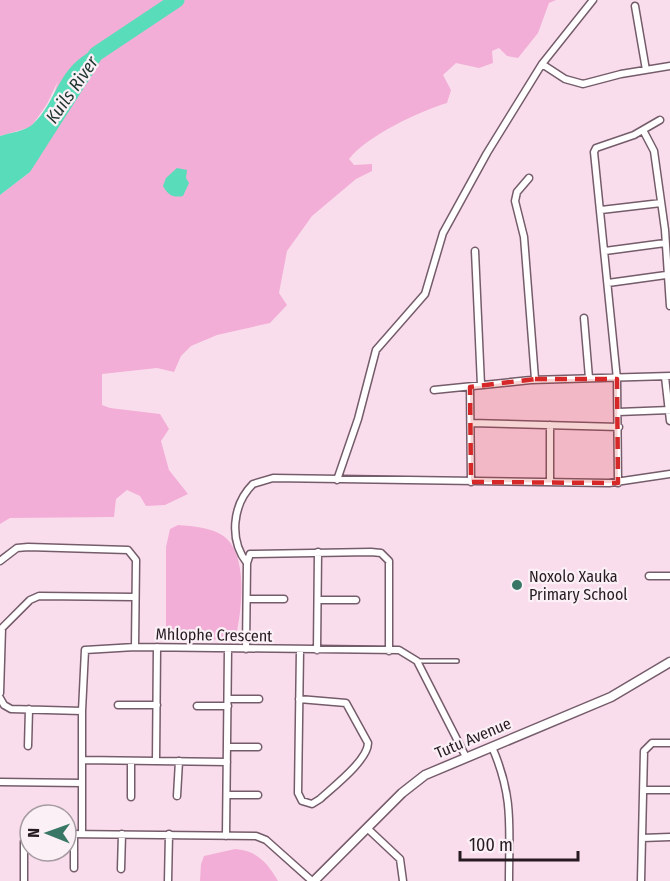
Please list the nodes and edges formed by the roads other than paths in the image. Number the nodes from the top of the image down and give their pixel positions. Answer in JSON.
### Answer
{"nodes":[{"id":1,"x":593,"y":0,"type":"edge"},
{"id":2,"x":635,"y":6,"type":"dead end"},
{"id":3,"x":542,"y":64,"type":"junction"},
{"id":4,"x":670,"y":66,"type":"edge"},
{"id":5,"x":646,"y":70,"type":"junction"},
{"id":6,"x":660,"y":120,"type":"dead end"},
{"id":7,"x":644,"y":130,"type":"junction"},
{"id":8,"x":530,"y":178,"type":"dead end"},
{"id":9,"x":661,"y":203,"type":"junction"},
{"id":10,"x":601,"y":210,"type":"junction"},
{"id":11,"x":665,"y":243,"type":"junction"},
{"id":12,"x":475,"y":251,"type":"dead end"},
{"id":13,"x":605,"y":251,"type":"junction"},
{"id":14,"x":666,"y":275,"type":"junction"},
{"id":15,"x":608,"y":283,"type":"junction"},
{"id":16,"x":670,"y":306,"type":"edge"},
{"id":17,"x":584,"y":318,"type":"dead end"},
{"id":18,"x":668,"y":376,"type":"edge"},
{"id":19,"x":589,"y":378,"type":"junction"},
{"id":20,"x":535,"y":379,"type":"junction"},
{"id":21,"x":617,"y":379,"type":"junction"},
{"id":22,"x":482,"y":385,"type":"junction"},
{"id":23,"x":470,"y":387,"type":"junction"},
{"id":24,"x":434,"y":390,"type":"dead end"},
{"id":25,"x":669,"y":410,"type":"edge"},
{"id":26,"x":618,"y":412,"type":"junction"},
{"id":27,"x":670,"y":421,"type":"edge"},
{"id":28,"x":471,"y":423,"type":"junction"},
{"id":29,"x":550,"y":425,"type":"junction"},
{"id":30,"x":619,"y":427,"type":"junction"},
{"id":31,"x":670,"y":474,"type":"edge"},
{"id":32,"x":336,"y":480,"type":"junction"},
{"id":33,"x":550,"y":481,"type":"junction"},
{"id":34,"x":471,"y":482,"type":"junction"},
{"id":35,"x":618,"y":483,"type":"junction"},
{"id":36,"x":318,"y":552,"type":"junction"},
{"id":37,"x":0,"y":561,"type":"edge"},
{"id":38,"x":247,"y":563,"type":"junction"},
{"id":39,"x":650,"y":576,"type":"dead end"},
{"id":40,"x":670,"y":576,"type":"edge"},
{"id":41,"x":135,"y":597,"type":"junction"},
{"id":42,"x":247,"y":599,"type":"junction"},
{"id":43,"x":284,"y":599,"type":"dead end"},
{"id":44,"x":318,"y":600,"type":"junction"},
{"id":45,"x":356,"y":600,"type":"dead end"},
{"id":46,"x":135,"y":647,"type":"junction"},
{"id":47,"x":157,"y":647,"type":"junction"},
{"id":48,"x":228,"y":649,"type":"junction"},
{"id":49,"x":246,"y":649,"type":"junction"},
{"id":50,"x":300,"y":650,"type":"junction"},
{"id":51,"x":317,"y":650,"type":"junction"},
{"id":52,"x":389,"y":651,"type":"junction"},
{"id":53,"x":457,"y":661,"type":"dead end"},
{"id":54,"x":417,"y":662,"type":"junction"},
{"id":55,"x":670,"y":662,"type":"edge"},
{"id":56,"x":0,"y":693,"type":"edge"},
{"id":57,"x":0,"y":698,"type":"edge"},
{"id":58,"x":259,"y":699,"type":"dead end"},
{"id":59,"x":299,"y":699,"type":"junction"},
{"id":60,"x":228,"y":702,"type":"junction"},
{"id":61,"x":118,"y":705,"type":"dead end"},
{"id":62,"x":157,"y":705,"type":"junction"},
{"id":63,"x":197,"y":706,"type":"dead end"},
{"id":64,"x":29,"y":709,"type":"junction"},
{"id":65,"x":82,"y":711,"type":"junction"},
{"id":66,"x":670,"y":743,"type":"edge"},
{"id":67,"x":28,"y":746,"type":"dead end"},
{"id":68,"x":227,"y":747,"type":"junction"},
{"id":69,"x":258,"y":747,"type":"dead end"},
{"id":70,"x":492,"y":747,"type":"junction"},
{"id":71,"x":466,"y":757,"type":"junction"},
{"id":72,"x":83,"y":760,"type":"junction"},
{"id":73,"x":131,"y":761,"type":"junction"},
{"id":74,"x":156,"y":761,"type":"junction"},
{"id":75,"x":179,"y":761,"type":"junction"},
{"id":76,"x":227,"y":762,"type":"junction"},
{"id":77,"x":0,"y":782,"type":"edge"},
{"id":78,"x":82,"y":783,"type":"junction"},
{"id":79,"x":643,"y":790,"type":"junction"},
{"id":80,"x":670,"y":790,"type":"edge"},
{"id":81,"x":227,"y":795,"type":"junction"},
{"id":82,"x":258,"y":795,"type":"dead end"},
{"id":83,"x":131,"y":796,"type":"dead end"},
{"id":84,"x":177,"y":796,"type":"dead end"},
{"id":85,"x":368,"y":828,"type":"junction"},
{"id":86,"x":78,"y":834,"type":"edge"},
{"id":87,"x":82,"y":834,"type":"junction"},
{"id":88,"x":122,"y":834,"type":"junction"},
{"id":89,"x":169,"y":834,"type":"junction"},
{"id":90,"x":226,"y":836,"type":"junction"},
{"id":91,"x":670,"y":837,"type":"edge"},
{"id":92,"x":642,"y":838,"type":"junction"},
{"id":93,"x":24,"y":863,"type":"edge"},
{"id":94,"x":74,"y":863,"type":"edge"},
{"id":95,"x":74,"y":868,"type":"dead end"},
{"id":96,"x":121,"y":869,"type":"dead end"},
{"id":97,"x":24,"y":881,"type":"edge"},
{"id":98,"x":168,"y":881,"type":"edge"},
{"id":99,"x":313,"y":881,"type":"edge"},
{"id":100,"x":403,"y":881,"type":"edge"},
{"id":101,"x":509,"y":881,"type":"edge"},
{"id":102,"x":641,"y":881,"type":"edge"}],
"edges":[{"from":1,"to":3,"type":"street"},
{"from":2,"to":5,"type":"street"},
{"from":3,"to":5,"type":"street"},
{"from":3,"to":32,"type":"street"},
{"from":4,"to":5,"type":"street"},
{"from":6,"to":7,"type":"street"},
{"from":7,"to":9,"type":"street"},
{"from":7,"to":10,"type":"street"},
{"from":8,"to":20,"type":"street"},
{"from":9,"to":10,"type":"street"},
{"from":9,"to":11,"type":"street"},
{"from":10,"to":13,"type":"street"},
{"from":11,"to":13,"type":"street"},
{"from":11,"to":14,"type":"street"},
{"from":12,"to":22,"type":"street"},
{"from":13,"to":15,"type":"street"},
{"from":14,"to":15,"type":"street"},
{"from":14,"to":16,"type":"street"},
{"from":15,"to":21,"type":"street"},
{"from":17,"to":19,"type":"street"},
{"from":18,"to":21,"type":"street"},
{"from":18,"to":25,"type":"street"},
{"from":19,"to":20,"type":"street"},
{"from":19,"to":21,"type":"street"},
{"from":20,"to":22,"type":"street"},
{"from":21,"to":26,"type":"street"},
{"from":22,"to":23,"type":"street"},
{"from":23,"to":24,"type":"street"},
{"from":23,"to":28,"type":"street"},
{"from":25,"to":26,"type":"street"},
{"from":25,"to":27,"type":"street"},
{"from":26,"to":30,"type":"street"},
{"from":28,"to":29,"type":"street"},
{"from":28,"to":34,"type":"street"},
{"from":29,"to":30,"type":"street"},
{"from":29,"to":33,"type":"street"},
{"from":30,"to":35,"type":"street"},
{"from":31,"to":35,"type":"street"},
{"from":32,"to":34,"type":"street"},
{"from":32,"to":38,"type":"street"},
{"from":33,"to":34,"type":"street"},
{"from":33,"to":35,"type":"street"},
{"from":36,"to":38,"type":"street"},
{"from":36,"to":44,"type":"street"},
{"from":36,"to":52,"type":"street"},
{"from":37,"to":41,"type":"street"},
{"from":38,"to":42,"type":"street"},
{"from":39,"to":40,"type":"street"},
{"from":41,"to":46,"type":"street"},
{"from":41,"to":56,"type":"street"},
{"from":42,"to":43,"type":"street"},
{"from":42,"to":49,"type":"street"},
{"from":44,"to":45,"type":"street"},
{"from":44,"to":51,"type":"street"},
{"from":46,"to":47,"type":"street","name":"Mhlophe Crescent"},
{"from":46,"to":65,"type":"street","name":"Mhlophe Crescent"},
{"from":47,"to":48,"type":"street","name":"Mhlophe Crescent"},
{"from":47,"to":62,"type":"street"},
{"from":48,"to":49,"type":"street","name":"Mhlophe Crescent"},
{"from":48,"to":60,"type":"street"},
{"from":49,"to":50,"type":"street","name":"Mhlophe Crescent"},
{"from":50,"to":51,"type":"street","name":"Mhlophe Crescent"},
{"from":50,"to":59,"type":"street"},
{"from":51,"to":52,"type":"street","name":"Mhlophe Crescent"},
{"from":52,"to":54,"type":"street","name":"Mhlophe Crescent"},
{"from":53,"to":54,"type":"lane"},
{"from":54,"to":71,"type":"street"},
{"from":55,"to":70,"type":"street","name":"Tutu Avenue"},
{"from":57,"to":64,"type":"street"},
{"from":58,"to":60,"type":"street"},
{"from":59,"to":59,"type":"street"},
{"from":60,"to":63,"type":"street"},
{"from":60,"to":68,"type":"street"},
{"from":61,"to":62,"type":"street"},
{"from":62,"to":74,"type":"street"},
{"from":64,"to":65,"type":"street"},
{"from":64,"to":67,"type":"street"},
{"from":65,"to":72,"type":"street","name":"Mhlophe Crescent"},
{"from":66,"to":79,"type":"street"},
{"from":68,"to":69,"type":"street"},
{"from":68,"to":76,"type":"street"},
{"from":70,"to":71,"type":"street","name":"Tutu Avenue"},
{"from":70,"to":101,"type":"street"},
{"from":71,"to":85,"type":"street","name":"Tutu Avenue"},
{"from":72,"to":73,"type":"street"},
{"from":72,"to":78,"type":"street","name":"Mhlophe Crescent"},
{"from":73,"to":74,"type":"street"},
{"from":73,"to":83,"type":"street"},
{"from":74,"to":75,"type":"street"},
{"from":75,"to":76,"type":"street"},
{"from":75,"to":84,"type":"street"},
{"from":76,"to":81,"type":"street"},
{"from":77,"to":78,"type":"street"},
{"from":78,"to":87,"type":"street","name":"Mhlophe Crescent"},
{"from":79,"to":80,"type":"street"},
{"from":79,"to":92,"type":"street"},
{"from":81,"to":82,"type":"street"},
{"from":81,"to":90,"type":"street"},
{"from":85,"to":99,"type":"street","name":"Tutu Avenue"},
{"from":85,"to":100,"type":"street"},
{"from":86,"to":87,"type":"street"},
{"from":87,"to":88,"type":"street"},
{"from":88,"to":89,"type":"street"},
{"from":88,"to":96,"type":"street"},
{"from":89,"to":90,"type":"street"},
{"from":89,"to":98,"type":"street"},
{"from":90,"to":99,"type":"street"},
{"from":91,"to":92,"type":"street"},
{"from":92,"to":102,"type":"street"},
{"from":93,"to":97,"type":"street"},
{"from":94,"to":95,"type":"street"}]}
